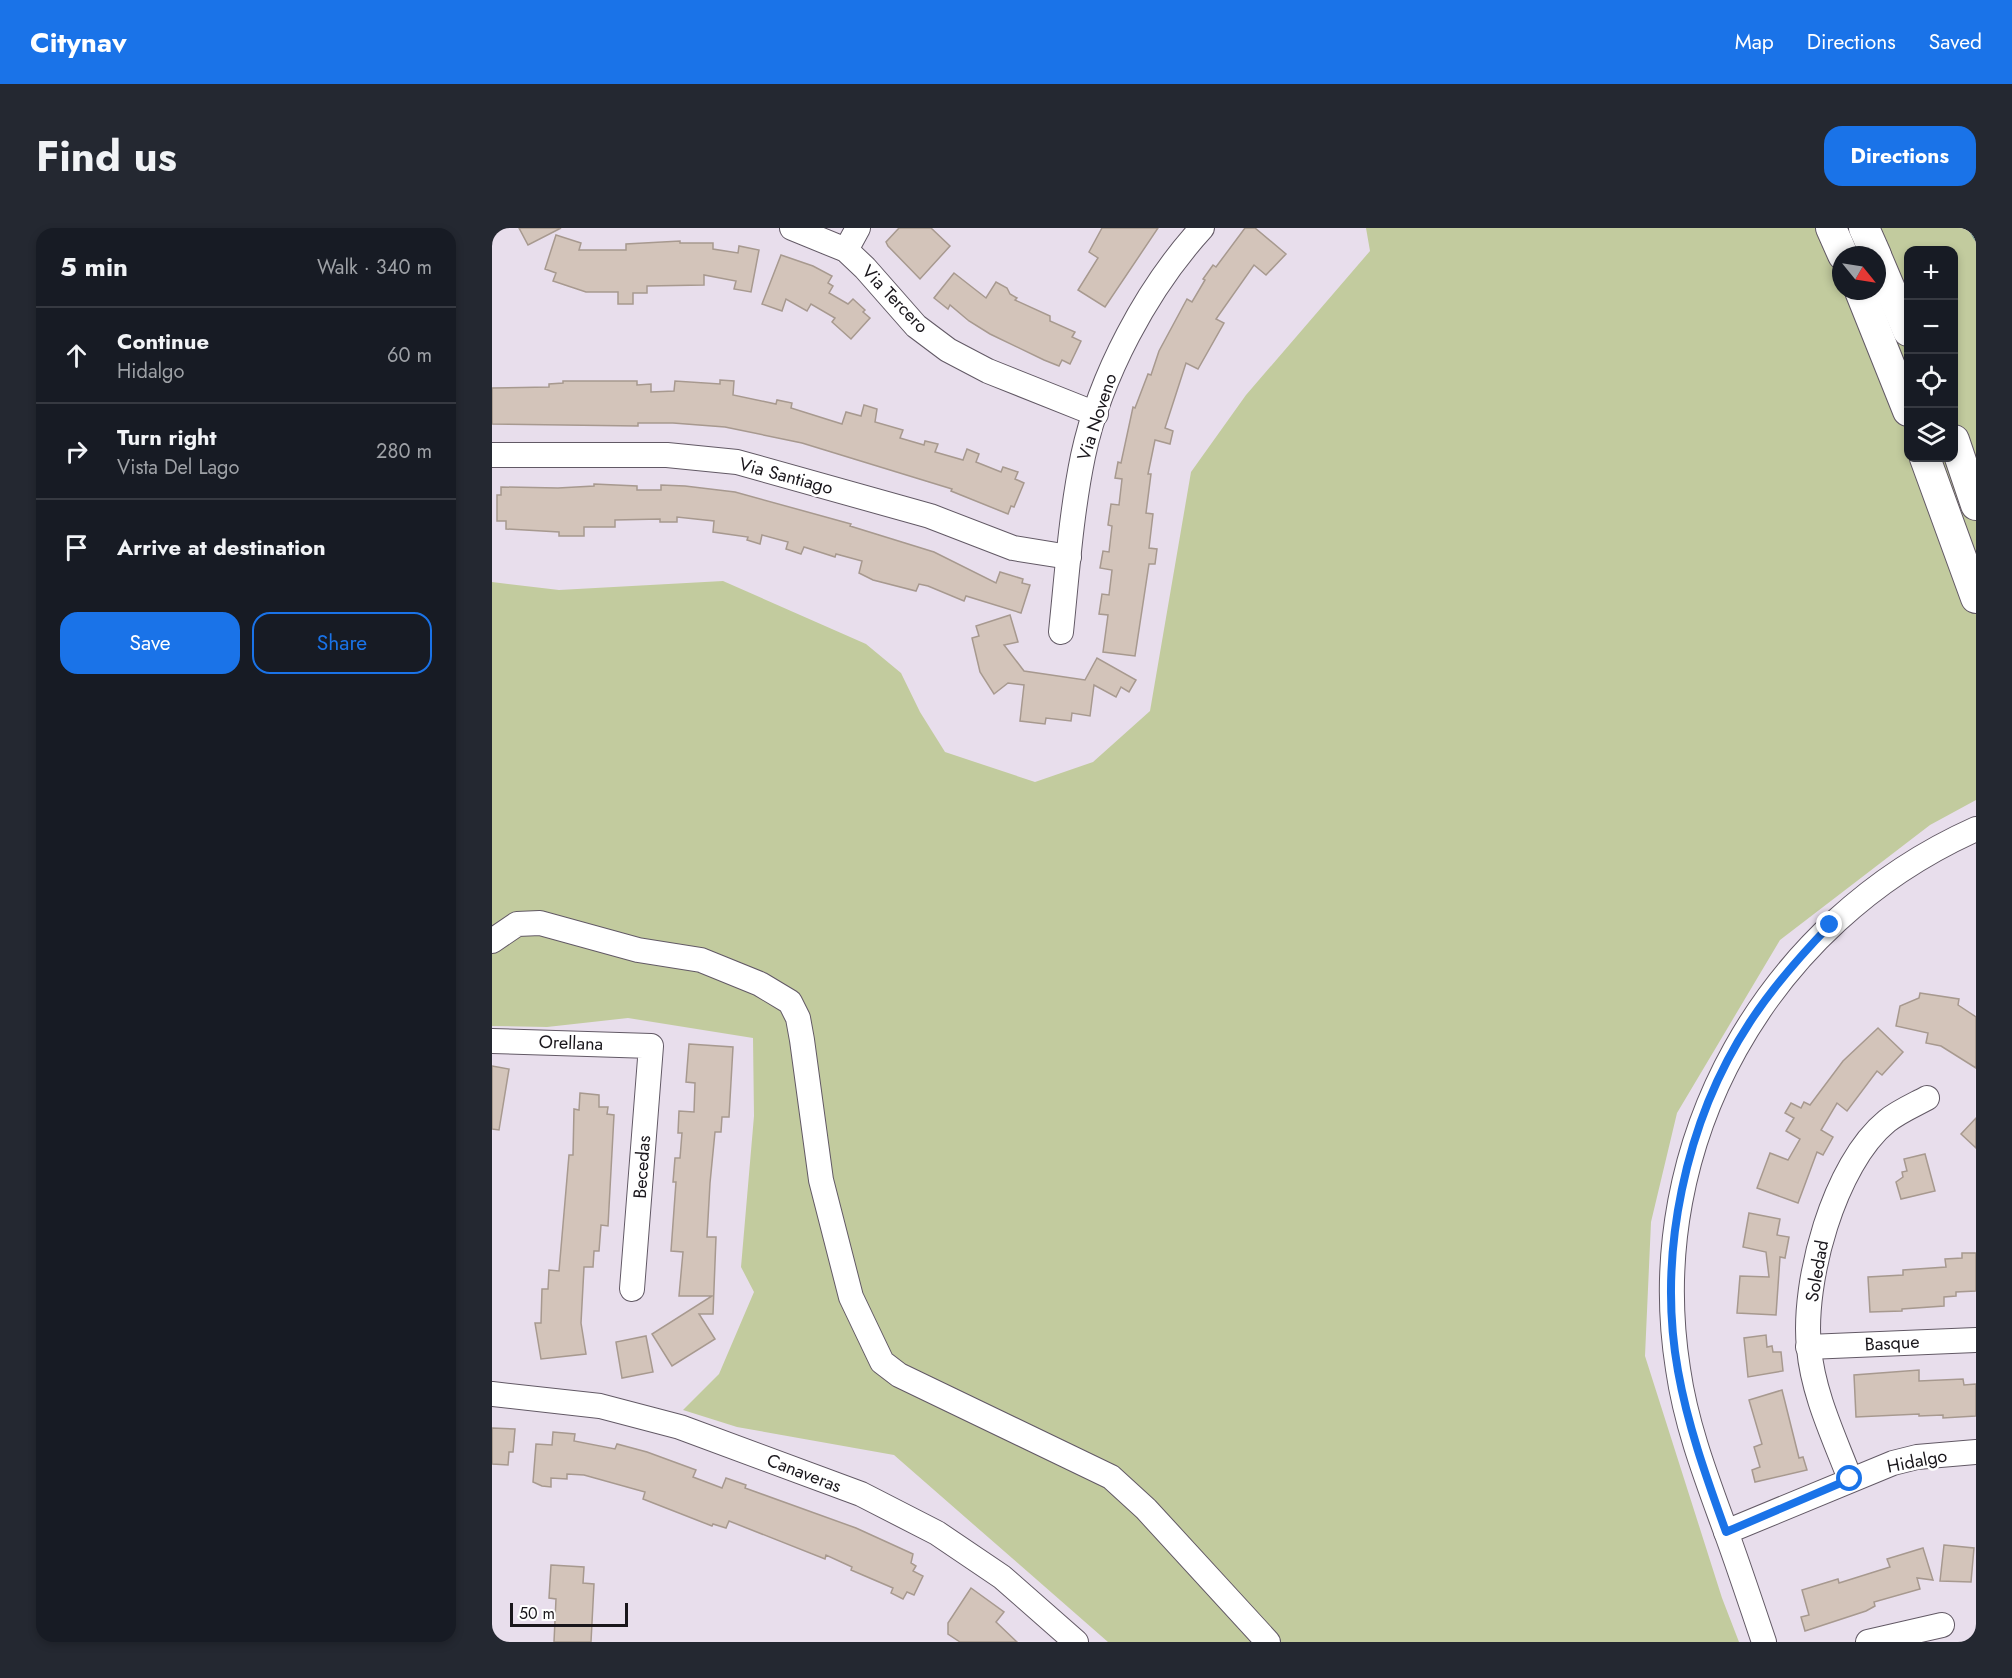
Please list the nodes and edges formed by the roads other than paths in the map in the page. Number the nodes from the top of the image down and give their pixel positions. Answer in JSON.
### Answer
{"nodes":[{"id":1,"x":792,"y":228,"type":"edge"},
{"id":2,"x":858,"y":228,"type":"edge"},
{"id":3,"x":1202,"y":228,"type":"edge"},
{"id":4,"x":1831,"y":228,"type":"edge"},
{"id":5,"x":1864,"y":228,"type":"edge"},
{"id":6,"x":1839,"y":246,"type":"edge"},
{"id":7,"x":1872,"y":246,"type":"edge"},
{"id":8,"x":846,"y":250,"type":"junction"},
{"id":9,"x":1886,"y":279,"type":"edge"},
{"id":10,"x":1864,"y":300,"type":"edge"},
{"id":11,"x":1904,"y":322,"type":"edge"},
{"id":12,"x":1907,"y":408,"type":"edge"},
{"id":13,"x":1096,"y":414,"type":"junction"},
{"id":14,"x":1958,"y":454,"type":"edge"},
{"id":15,"x":492,"y":455,"type":"edge"},
{"id":16,"x":1926,"y":462,"type":"edge"},
{"id":17,"x":1976,"y":505,"type":"edge"},
{"id":18,"x":1069,"y":557,"type":"junction"},
{"id":19,"x":1976,"y":598,"type":"edge"},
{"id":20,"x":1061,"y":632,"type":"dead end"},
{"id":21,"x":1976,"y":829,"type":"edge"},
{"id":22,"x":492,"y":941,"type":"edge"},
{"id":23,"x":492,"y":1041,"type":"edge"},
{"id":24,"x":651,"y":1046,"type":"joint"},
{"id":25,"x":1927,"y":1098,"type":"dead end"},
{"id":26,"x":632,"y":1289,"type":"dead end"},
{"id":27,"x":1976,"y":1340,"type":"edge"},
{"id":28,"x":1808,"y":1347,"type":"junction"},
{"id":29,"x":492,"y":1394,"type":"edge"},
{"id":30,"x":1976,"y":1452,"type":"edge"},
{"id":31,"x":1850,"y":1479,"type":"junction"},
{"id":32,"x":1726,"y":1532,"type":"junction"},
{"id":33,"x":1942,"y":1625,"type":"dead end"},
{"id":34,"x":1076,"y":1642,"type":"edge"},
{"id":35,"x":1268,"y":1642,"type":"edge"},
{"id":36,"x":1764,"y":1642,"type":"edge"},
{"id":37,"x":1868,"y":1642,"type":"edge"}],
"edges":[{"from":1,"to":8,"type":"street","name":"Via Tercero"},
{"from":2,"to":8,"type":"street"},
{"from":3,"to":13,"type":"street","name":"Via Noveno"},
{"from":4,"to":6,"type":"main road"},
{"from":5,"to":7,"type":"main road"},
{"from":8,"to":13,"type":"street","name":"Via Tercero"},
{"from":9,"to":11,"type":"main road"},
{"from":10,"to":12,"type":"main road"},
{"from":13,"to":18,"type":"street","name":"Via Noveno"},
{"from":14,"to":17,"type":"main road"},
{"from":15,"to":18,"type":"street","name":"Via Santiago"},
{"from":16,"to":19,"type":"main road"},
{"from":18,"to":20,"type":"street","name":"Via Noveno"},
{"from":21,"to":32,"type":"street"},
{"from":22,"to":35,"type":"street"},
{"from":23,"to":24,"type":"street","name":"Orellana"},
{"from":24,"to":26,"type":"street","name":"Becedas"},
{"from":25,"to":28,"type":"street","name":"Soledad"},
{"from":27,"to":28,"type":"street","name":"Basque"},
{"from":28,"to":31,"type":"street","name":"Soledad"},
{"from":29,"to":34,"type":"street","name":"Canaveras"},
{"from":30,"to":31,"type":"street","name":"Hidalgo"},
{"from":31,"to":32,"type":"street","name":"Hidalgo"},
{"from":32,"to":36,"type":"street"},
{"from":33,"to":37,"type":"street"}]}
